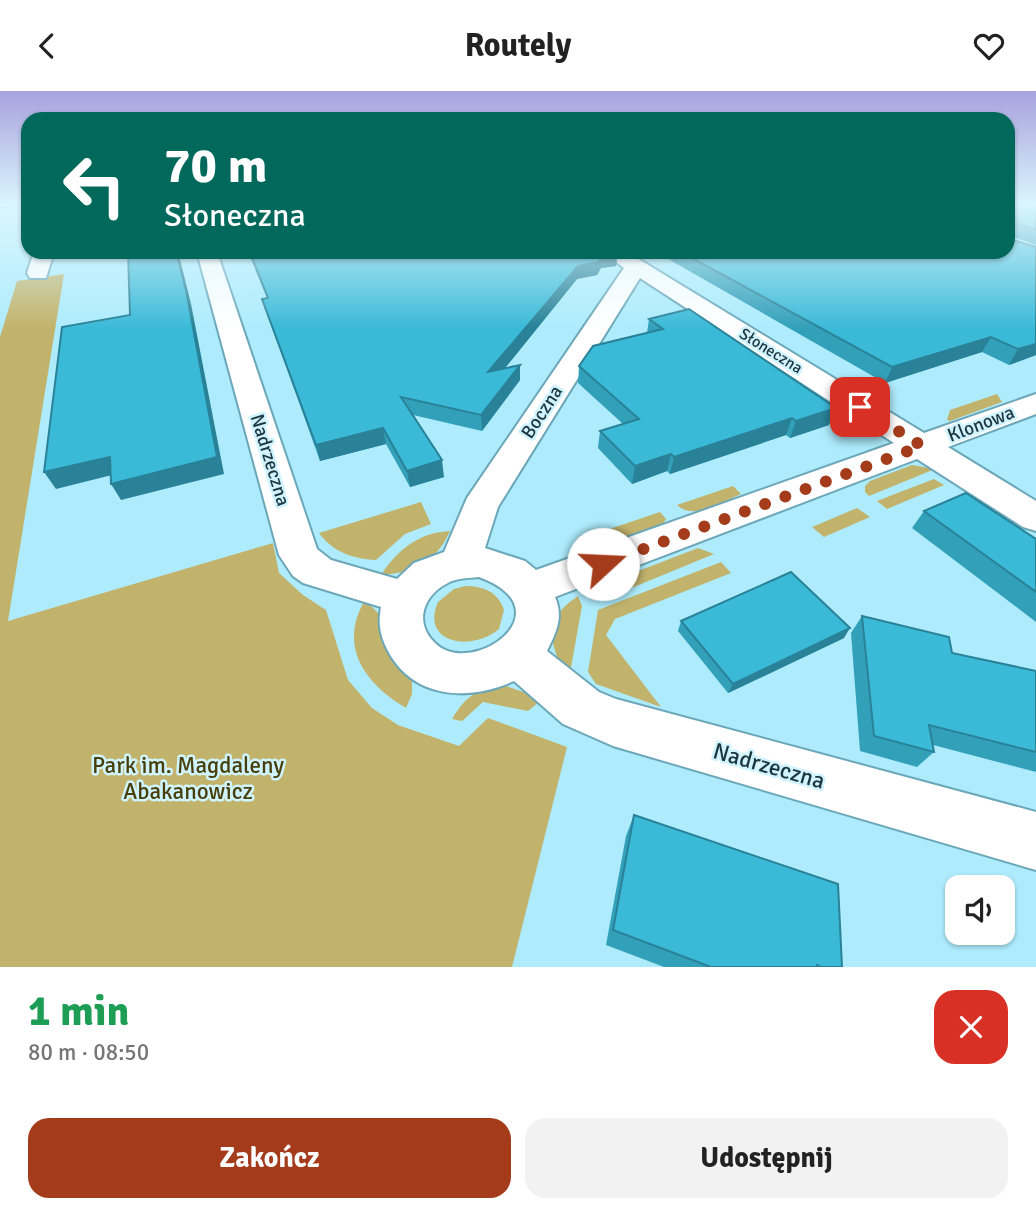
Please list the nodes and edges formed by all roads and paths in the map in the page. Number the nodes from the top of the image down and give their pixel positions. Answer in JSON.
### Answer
{"nodes":[{"id":1,"x":42,"y":259,"type":"edge"},
{"id":2,"x":209,"y":259,"type":"edge"},
{"id":3,"x":624,"y":259,"type":"edge"},
{"id":4,"x":38,"y":273,"type":"dead end"},
{"id":5,"x":1036,"y":403,"type":"edge"},
{"id":6,"x":922,"y":446,"type":"junction"},
{"id":7,"x":1036,"y":518,"type":"edge"},
{"id":8,"x":460,"y":563,"type":"junction"},
{"id":9,"x":531,"y":589,"type":"junction"},
{"id":10,"x":406,"y":598,"type":"junction"},
{"id":11,"x":519,"y":656,"type":"junction"},
{"id":12,"x":1036,"y":841,"type":"edge"}],
"edges":[{"from":1,"to":4,"type":"street"},
{"from":2,"to":10,"type":"street","name":"Nadrzeczna"},
{"from":3,"to":6,"type":"street","name":"Słoneczna"},
{"from":3,"to":8,"type":"street","name":"Boczna"},
{"from":5,"to":6,"type":"street","name":"Klonowa"},
{"from":6,"to":7,"type":"street","name":"Słoneczna"},
{"from":6,"to":9,"type":"street","name":"Klonowa"},
{"from":8,"to":9,"type":"street"},
{"from":8,"to":10,"type":"street"},
{"from":9,"to":11,"type":"street"},
{"from":10,"to":11,"type":"street"},
{"from":11,"to":12,"type":"street","name":"Nadrzeczna"}]}
